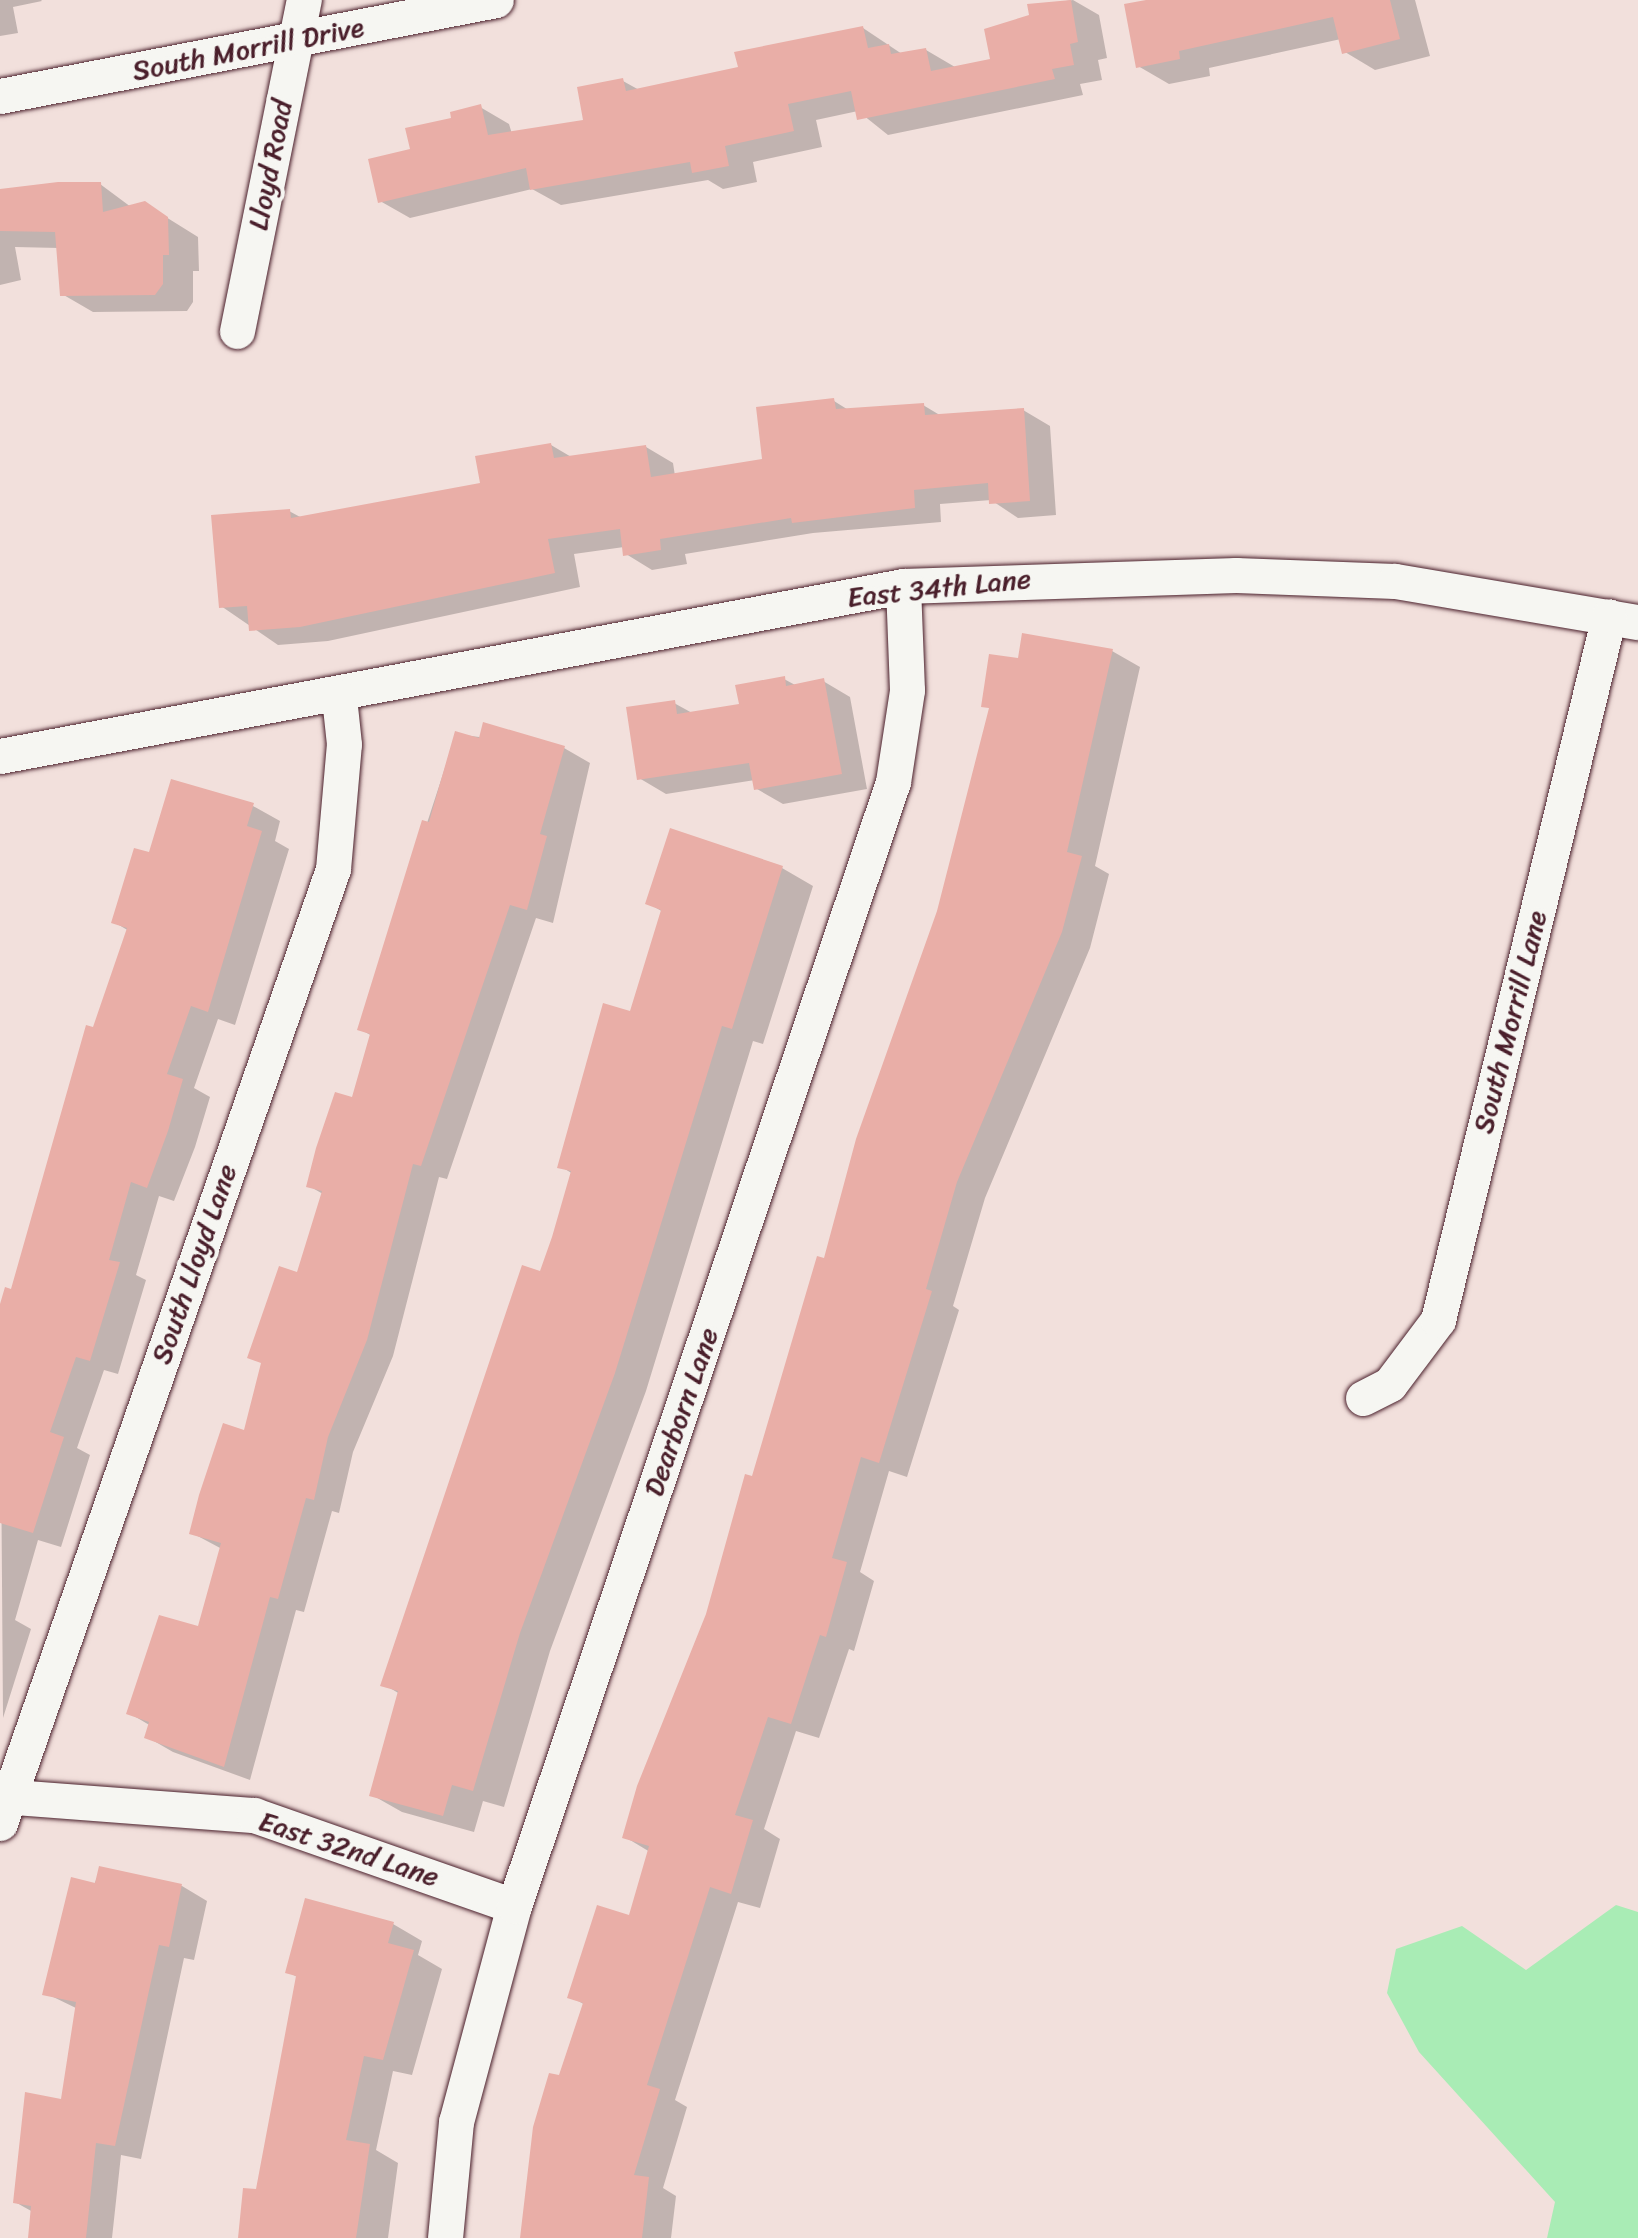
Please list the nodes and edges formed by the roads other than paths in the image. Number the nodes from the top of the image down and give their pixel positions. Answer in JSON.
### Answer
{"nodes":[{"id":1,"x":304,"y":0,"type":"edge"},
{"id":2,"x":496,"y":0,"type":"edge"},
{"id":3,"x":294,"y":42,"type":"junction"},
{"id":4,"x":0,"y":96,"type":"edge"},
{"id":5,"x":237,"y":331,"type":"dead end"},
{"id":6,"x":903,"y":586,"type":"junction"},
{"id":7,"x":1623,"y":619,"type":"edge"},
{"id":8,"x":338,"y":697,"type":"junction"},
{"id":9,"x":0,"y":756,"type":"edge"},
{"id":10,"x":1363,"y":1398,"type":"dead end"},
{"id":11,"x":2,"y":1805,"type":"edge"},
{"id":12,"x":514,"y":1906,"type":"junction"},
{"id":13,"x":445,"y":2238,"type":"edge"}],
"edges":[{"from":1,"to":3,"type":"street","name":"Lloyd Road"},
{"from":2,"to":3,"type":"street","name":"South Morrill Drive"},
{"from":3,"to":4,"type":"street","name":"South Morrill Drive"},
{"from":3,"to":5,"type":"street","name":"Lloyd Road"},
{"from":6,"to":7,"type":"street","name":"East 34th Lane"},
{"from":6,"to":8,"type":"street","name":"East 34th Lane"},
{"from":6,"to":12,"type":"street","name":"Dearborn Lane"},
{"from":7,"to":10,"type":"street","name":"South Morrill Lane"},
{"from":8,"to":9,"type":"street","name":"East 34th Lane"},
{"from":8,"to":11,"type":"street","name":"South Lloyd Lane"},
{"from":11,"to":12,"type":"street","name":"East 32nd Lane"},
{"from":12,"to":13,"type":"street","name":"Dearborn Lane"}]}
